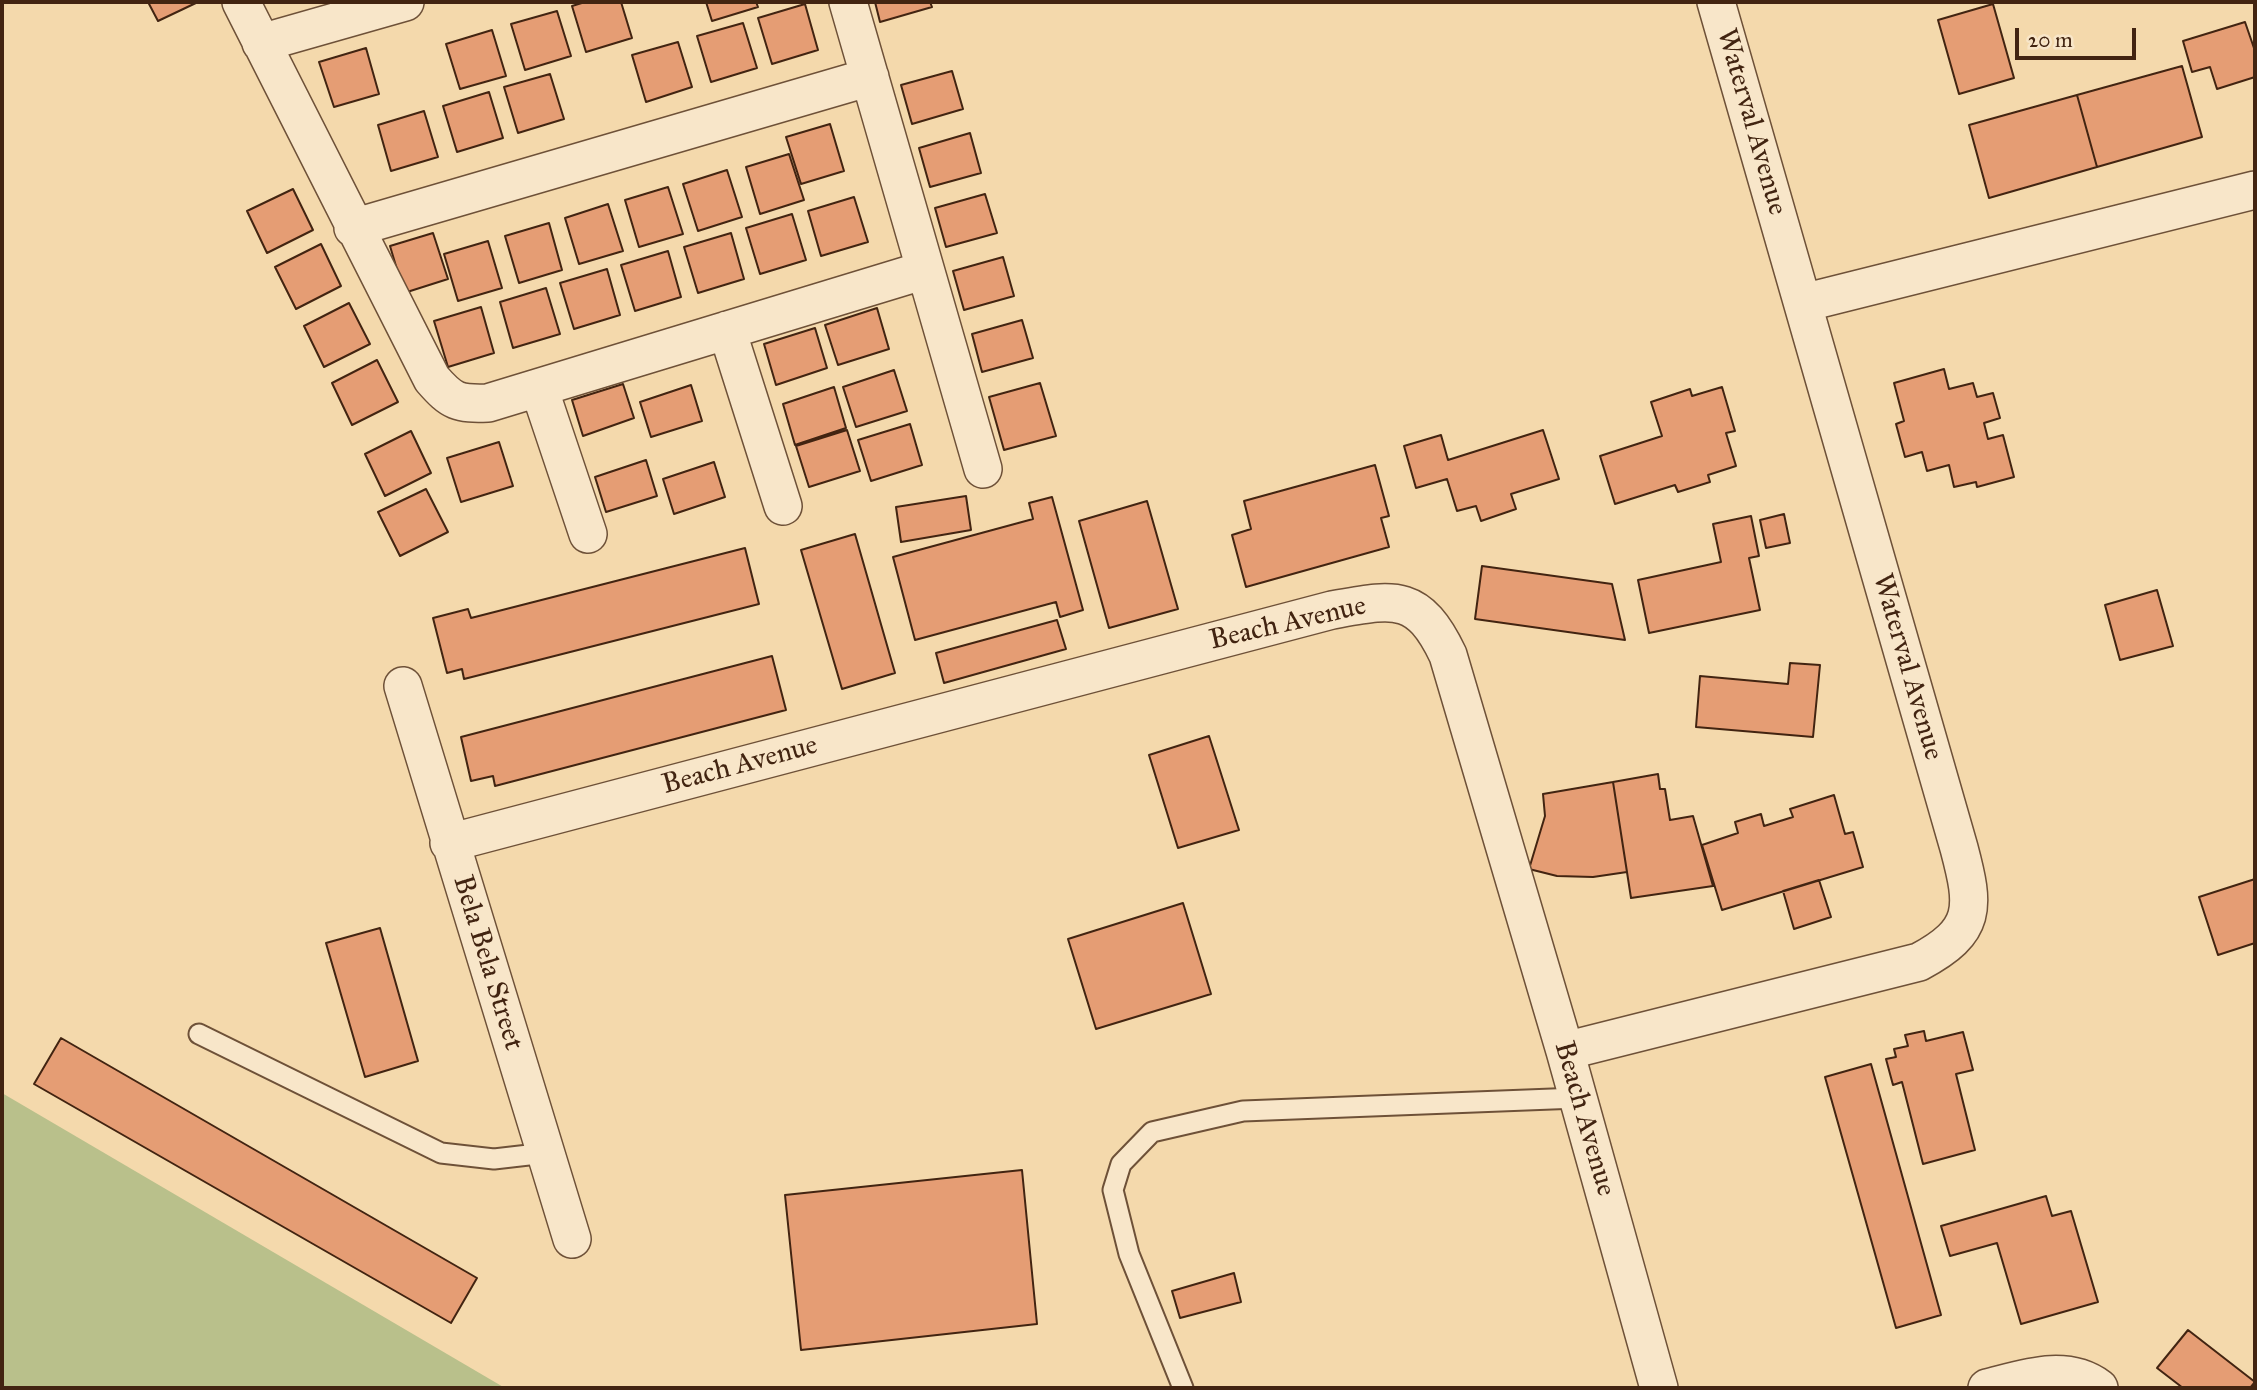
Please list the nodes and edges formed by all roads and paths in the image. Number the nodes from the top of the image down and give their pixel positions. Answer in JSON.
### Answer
{"nodes":[{"id":1,"x":241,"y":2,"type":"edge"},
{"id":2,"x":405,"y":2,"type":"edge"},
{"id":3,"x":848,"y":2,"type":"edge"},
{"id":4,"x":1716,"y":2,"type":"edge"},
{"id":5,"x":261,"y":43,"type":"junction"},
{"id":6,"x":870,"y":76,"type":"junction"},
{"id":7,"x":2255,"y":190,"type":"edge"},
{"id":8,"x":354,"y":228,"type":"junction"},
{"id":9,"x":925,"y":270,"type":"junction"},
{"id":10,"x":1802,"y":303,"type":"junction"},
{"id":11,"x":727,"y":330,"type":"junction"},
{"id":12,"x":539,"y":388,"type":"junction"},
{"id":13,"x":983,"y":469,"type":"dead end"},
{"id":14,"x":783,"y":506,"type":"dead end"},
{"id":15,"x":588,"y":534,"type":"dead end"},
{"id":16,"x":403,"y":686,"type":"dead end"},
{"id":17,"x":449,"y":843,"type":"junction"},
{"id":18,"x":199,"y":1034,"type":"dead end"},
{"id":19,"x":1565,"y":1051,"type":"junction"},
{"id":20,"x":1578,"y":1098,"type":"junction"},
{"id":21,"x":546,"y":1153,"type":"junction"},
{"id":22,"x":572,"y":1239,"type":"dead end"},
{"id":23,"x":1182,"y":1388,"type":"edge"},
{"id":24,"x":1659,"y":1388,"type":"edge"},
{"id":25,"x":1987,"y":1388,"type":"edge"},
{"id":26,"x":2099,"y":1388,"type":"edge"}],
"edges":[{"from":1,"to":5,"type":"street"},
{"from":2,"to":5,"type":"street"},
{"from":3,"to":6,"type":"street"},
{"from":4,"to":10,"type":"street","name":"Waterval Avenue"},
{"from":5,"to":8,"type":"street"},
{"from":6,"to":8,"type":"street"},
{"from":6,"to":9,"type":"street"},
{"from":7,"to":10,"type":"street"},
{"from":8,"to":12,"type":"street"},
{"from":9,"to":11,"type":"street"},
{"from":9,"to":13,"type":"street"},
{"from":10,"to":19,"type":"street","name":"Waterval Avenue"},
{"from":11,"to":12,"type":"street"},
{"from":11,"to":14,"type":"street"},
{"from":12,"to":15,"type":"street"},
{"from":16,"to":17,"type":"street","name":"Bela Bela Street"},
{"from":17,"to":19,"type":"street","name":"Beach Avenue"},
{"from":17,"to":21,"type":"street","name":"Bela Bela Street"},
{"from":18,"to":21,"type":"lane"},
{"from":19,"to":20,"type":"street","name":"Beach Avenue"},
{"from":20,"to":23,"type":"lane"},
{"from":20,"to":24,"type":"street","name":"Beach Avenue"},
{"from":21,"to":22,"type":"street","name":"Bela Bela Street"},
{"from":25,"to":26,"type":"street"}]}
